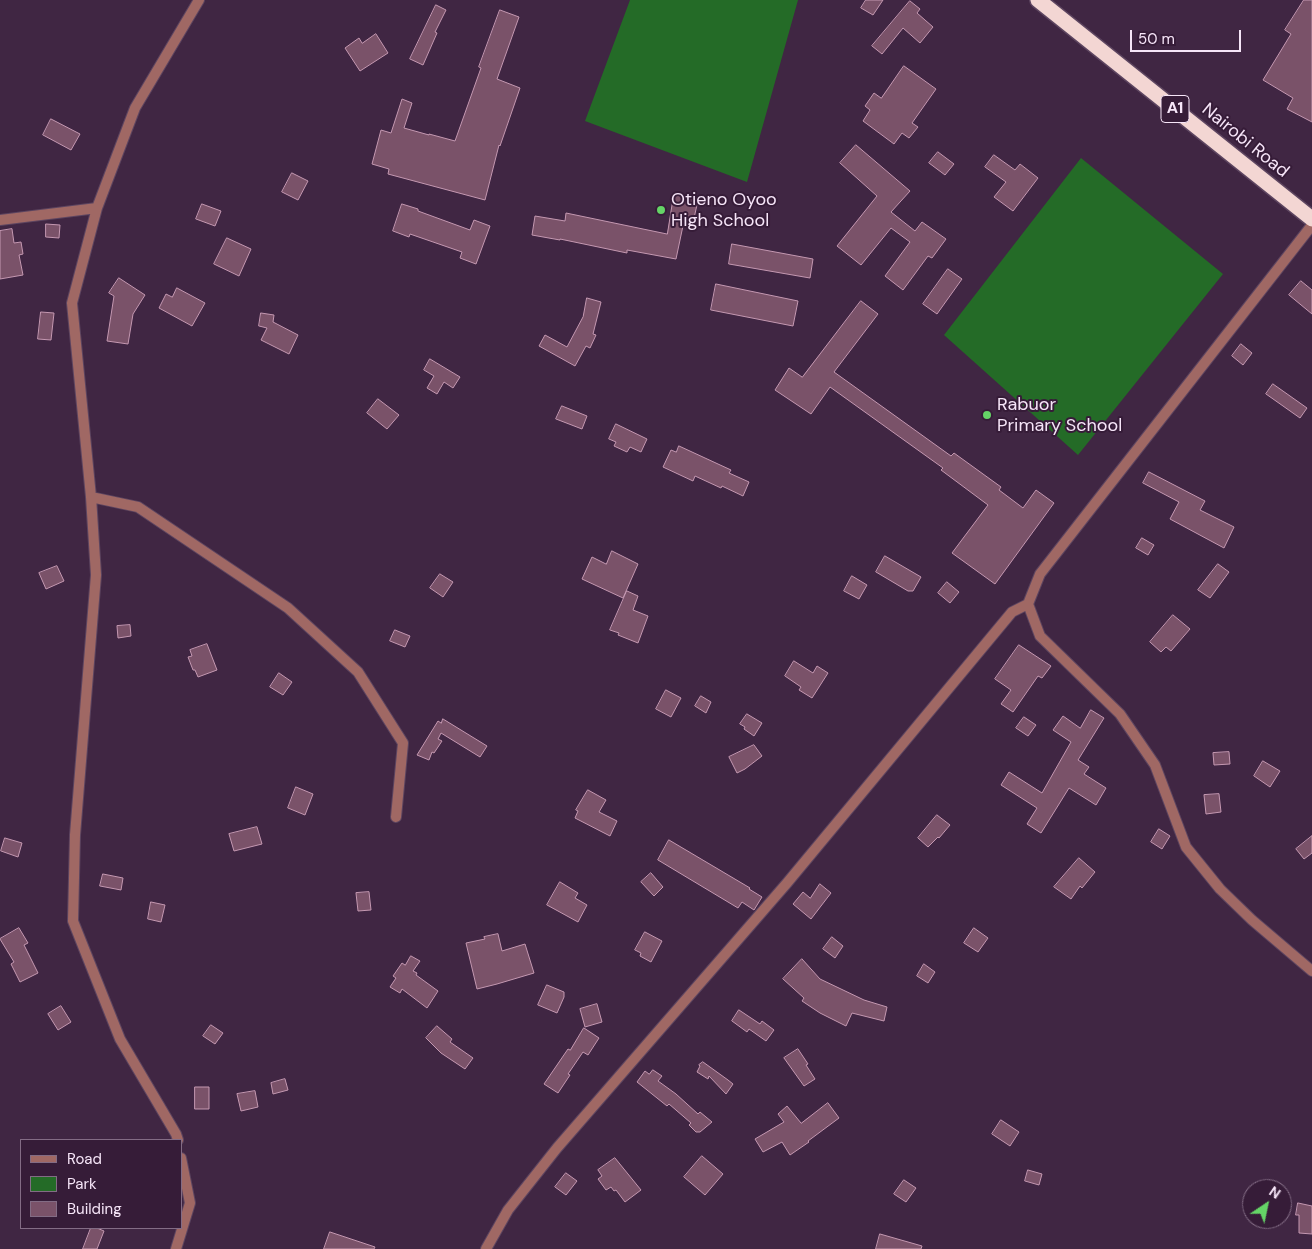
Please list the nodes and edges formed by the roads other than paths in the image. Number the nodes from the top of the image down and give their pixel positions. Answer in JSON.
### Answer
{"nodes":[{"id":1,"x":199,"y":0,"type":"edge"},
{"id":2,"x":1038,"y":0,"type":"edge"},
{"id":3,"x":97,"y":208,"type":"junction"},
{"id":4,"x":1312,"y":219,"type":"edge"},
{"id":5,"x":0,"y":220,"type":"edge"},
{"id":6,"x":1312,"y":225,"type":"edge"},
{"id":7,"x":91,"y":497,"type":"junction"},
{"id":8,"x":1028,"y":604,"type":"junction"},
{"id":9,"x":396,"y":817,"type":"dead end"},
{"id":10,"x":1312,"y":971,"type":"edge"},
{"id":11,"x":178,"y":1139,"type":"edge"},
{"id":12,"x":182,"y":1163,"type":"edge"},
{"id":13,"x":176,"y":1249,"type":"edge"},
{"id":14,"x":486,"y":1249,"type":"edge"}],
"edges":[{"from":1,"to":3,"type":"street"},
{"from":2,"to":4,"type":"highway","name":"Nairobi Road","number":"A1"},
{"from":3,"to":5,"type":"street"},
{"from":3,"to":7,"type":"street"},
{"from":6,"to":8,"type":"street"},
{"from":7,"to":9,"type":"street"},
{"from":7,"to":11,"type":"street"},
{"from":8,"to":10,"type":"street"},
{"from":8,"to":14,"type":"street"},
{"from":12,"to":13,"type":"street"}]}
